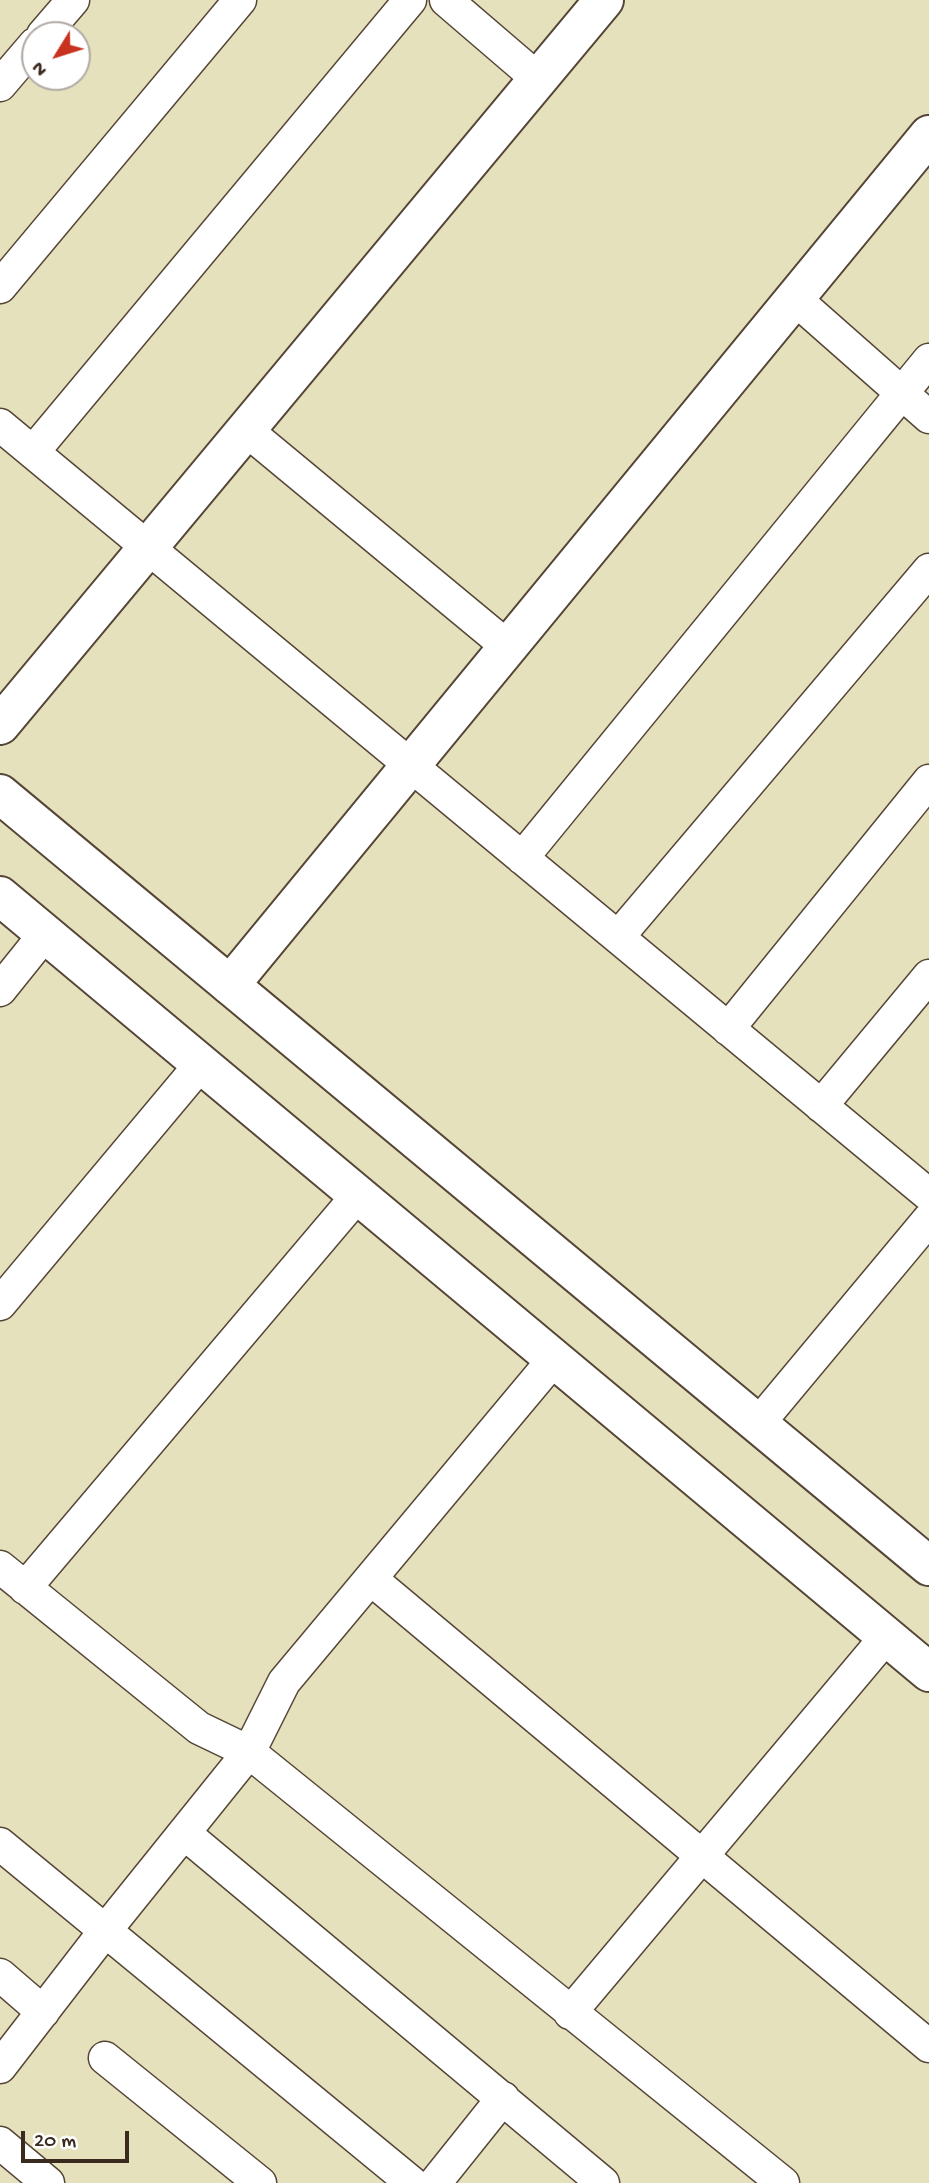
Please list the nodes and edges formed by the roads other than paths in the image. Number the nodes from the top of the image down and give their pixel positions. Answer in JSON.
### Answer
{"nodes":[{"id":1,"x":73,"y":0,"type":"edge"},
{"id":2,"x":240,"y":0,"type":"edge"},
{"id":3,"x":410,"y":0,"type":"edge"},
{"id":4,"x":446,"y":0,"type":"edge"},
{"id":5,"x":604,"y":0,"type":"edge"},
{"id":6,"x":55,"y":21,"type":"edge"},
{"id":7,"x":21,"y":60,"type":"edge"},
{"id":8,"x":538,"y":79,"type":"junction"},
{"id":9,"x":0,"y":85,"type":"edge"},
{"id":10,"x":929,"y":135,"type":"edge"},
{"id":11,"x":0,"y":287,"type":"edge"},
{"id":12,"x":794,"y":298,"type":"junction"},
{"id":13,"x":929,"y":360,"type":"edge"},
{"id":14,"x":901,"y":393,"type":"junction"},
{"id":15,"x":929,"y":417,"type":"edge"},
{"id":16,"x":0,"y":425,"type":"edge"},
{"id":17,"x":246,"y":430,"type":"junction"},
{"id":18,"x":33,"y":453,"type":"junction"},
{"id":19,"x":148,"y":547,"type":"junction"},
{"id":20,"x":929,"y":570,"type":"edge"},
{"id":21,"x":508,"y":647,"type":"junction"},
{"id":22,"x":0,"y":725,"type":"edge"},
{"id":23,"x":411,"y":766,"type":"junction"},
{"id":24,"x":929,"y":781,"type":"edge"},
{"id":25,"x":0,"y":794,"type":"edge"},
{"id":26,"x":522,"y":858,"type":"junction"},
{"id":27,"x":0,"y":896,"type":"edge"},
{"id":28,"x":45,"y":934,"type":"junction"},
{"id":29,"x":618,"y":937,"type":"junction"},
{"id":30,"x":929,"y":976,"type":"edge"},
{"id":31,"x":230,"y":985,"type":"junction"},
{"id":32,"x":0,"y":990,"type":"edge"},
{"id":33,"x":729,"y":1029,"type":"junction"},
{"id":34,"x":201,"y":1064,"type":"junction"},
{"id":35,"x":821,"y":1106,"type":"junction"},
{"id":36,"x":924,"y":1181,"type":"edge"},
{"id":37,"x":358,"y":1195,"type":"junction"},
{"id":38,"x":929,"y":1219,"type":"edge"},
{"id":39,"x":0,"y":1304,"type":"edge"},
{"id":40,"x":554,"y":1359,"type":"junction"},
{"id":41,"x":758,"y":1424,"type":"junction"},
{"id":42,"x":929,"y":1566,"type":"edge"},
{"id":43,"x":0,"y":1567,"type":"edge"},
{"id":44,"x":371,"y":1579,"type":"junction"},
{"id":45,"x":25,"y":1588,"type":"junction"},
{"id":46,"x":886,"y":1637,"type":"junction"},
{"id":47,"x":929,"y":1672,"type":"edge"},
{"id":48,"x":249,"y":1752,"type":"junction"},
{"id":49,"x":184,"y":1833,"type":"junction"},
{"id":50,"x":0,"y":1843,"type":"edge"},
{"id":51,"x":703,"y":1857,"type":"junction"},
{"id":52,"x":105,"y":1931,"type":"junction"},
{"id":53,"x":0,"y":1975,"type":"edge"},
{"id":54,"x":43,"y":2012,"type":"junction"},
{"id":55,"x":570,"y":2012,"type":"junction"},
{"id":56,"x":929,"y":2046,"type":"edge"},
{"id":57,"x":105,"y":2058,"type":"dead end"},
{"id":58,"x":0,"y":2067,"type":"edge"},
{"id":59,"x":503,"y":2098,"type":"junction"},
{"id":60,"x":0,"y":2144,"type":"edge"},
{"id":61,"x":48,"y":2183,"type":"edge"},
{"id":62,"x":260,"y":2183,"type":"edge"},
{"id":63,"x":412,"y":2183,"type":"edge"},
{"id":64,"x":435,"y":2183,"type":"edge"},
{"id":65,"x":603,"y":2183,"type":"edge"},
{"id":66,"x":783,"y":2183,"type":"edge"}],
"edges":[{"from":1,"to":6,"type":"street"},
{"from":2,"to":11,"type":"street"},
{"from":3,"to":18,"type":"street"},
{"from":4,"to":8,"type":"street"},
{"from":5,"to":8,"type":"main road"},
{"from":7,"to":9,"type":"street"},
{"from":8,"to":17,"type":"main road"},
{"from":10,"to":12,"type":"main road"},
{"from":12,"to":14,"type":"street"},
{"from":12,"to":21,"type":"main road"},
{"from":13,"to":14,"type":"street"},
{"from":14,"to":15,"type":"street"},
{"from":14,"to":26,"type":"street"},
{"from":16,"to":18,"type":"street"},
{"from":17,"to":19,"type":"main road"},
{"from":17,"to":21,"type":"street"},
{"from":18,"to":19,"type":"street"},
{"from":19,"to":22,"type":"main road"},
{"from":19,"to":23,"type":"street"},
{"from":20,"to":29,"type":"street"},
{"from":21,"to":23,"type":"main road"},
{"from":23,"to":26,"type":"street"},
{"from":23,"to":31,"type":"main road"},
{"from":24,"to":33,"type":"street"},
{"from":25,"to":31,"type":"main road"},
{"from":26,"to":29,"type":"street"},
{"from":27,"to":28,"type":"main road"},
{"from":28,"to":32,"type":"street"},
{"from":28,"to":34,"type":"main road"},
{"from":29,"to":33,"type":"street"},
{"from":30,"to":35,"type":"street"},
{"from":31,"to":41,"type":"main road"},
{"from":33,"to":35,"type":"street"},
{"from":34,"to":37,"type":"main road"},
{"from":34,"to":39,"type":"street"},
{"from":35,"to":36,"type":"street"},
{"from":37,"to":40,"type":"main road"},
{"from":37,"to":45,"type":"street"},
{"from":38,"to":41,"type":"street"},
{"from":40,"to":44,"type":"street"},
{"from":40,"to":46,"type":"main road"},
{"from":41,"to":42,"type":"main road"},
{"from":43,"to":45,"type":"street"},
{"from":44,"to":48,"type":"street"},
{"from":44,"to":51,"type":"street"},
{"from":45,"to":48,"type":"street"},
{"from":46,"to":47,"type":"main road"},
{"from":46,"to":51,"type":"street"},
{"from":48,"to":49,"type":"street"},
{"from":48,"to":55,"type":"street"},
{"from":49,"to":52,"type":"street"},
{"from":49,"to":59,"type":"street"},
{"from":50,"to":52,"type":"street"},
{"from":51,"to":55,"type":"street"},
{"from":51,"to":56,"type":"street"},
{"from":52,"to":54,"type":"street"},
{"from":52,"to":63,"type":"street"},
{"from":53,"to":54,"type":"street"},
{"from":54,"to":58,"type":"street"},
{"from":55,"to":66,"type":"street"},
{"from":57,"to":62,"type":"street"},
{"from":59,"to":64,"type":"street"},
{"from":59,"to":65,"type":"street"},
{"from":60,"to":61,"type":"street"}]}
